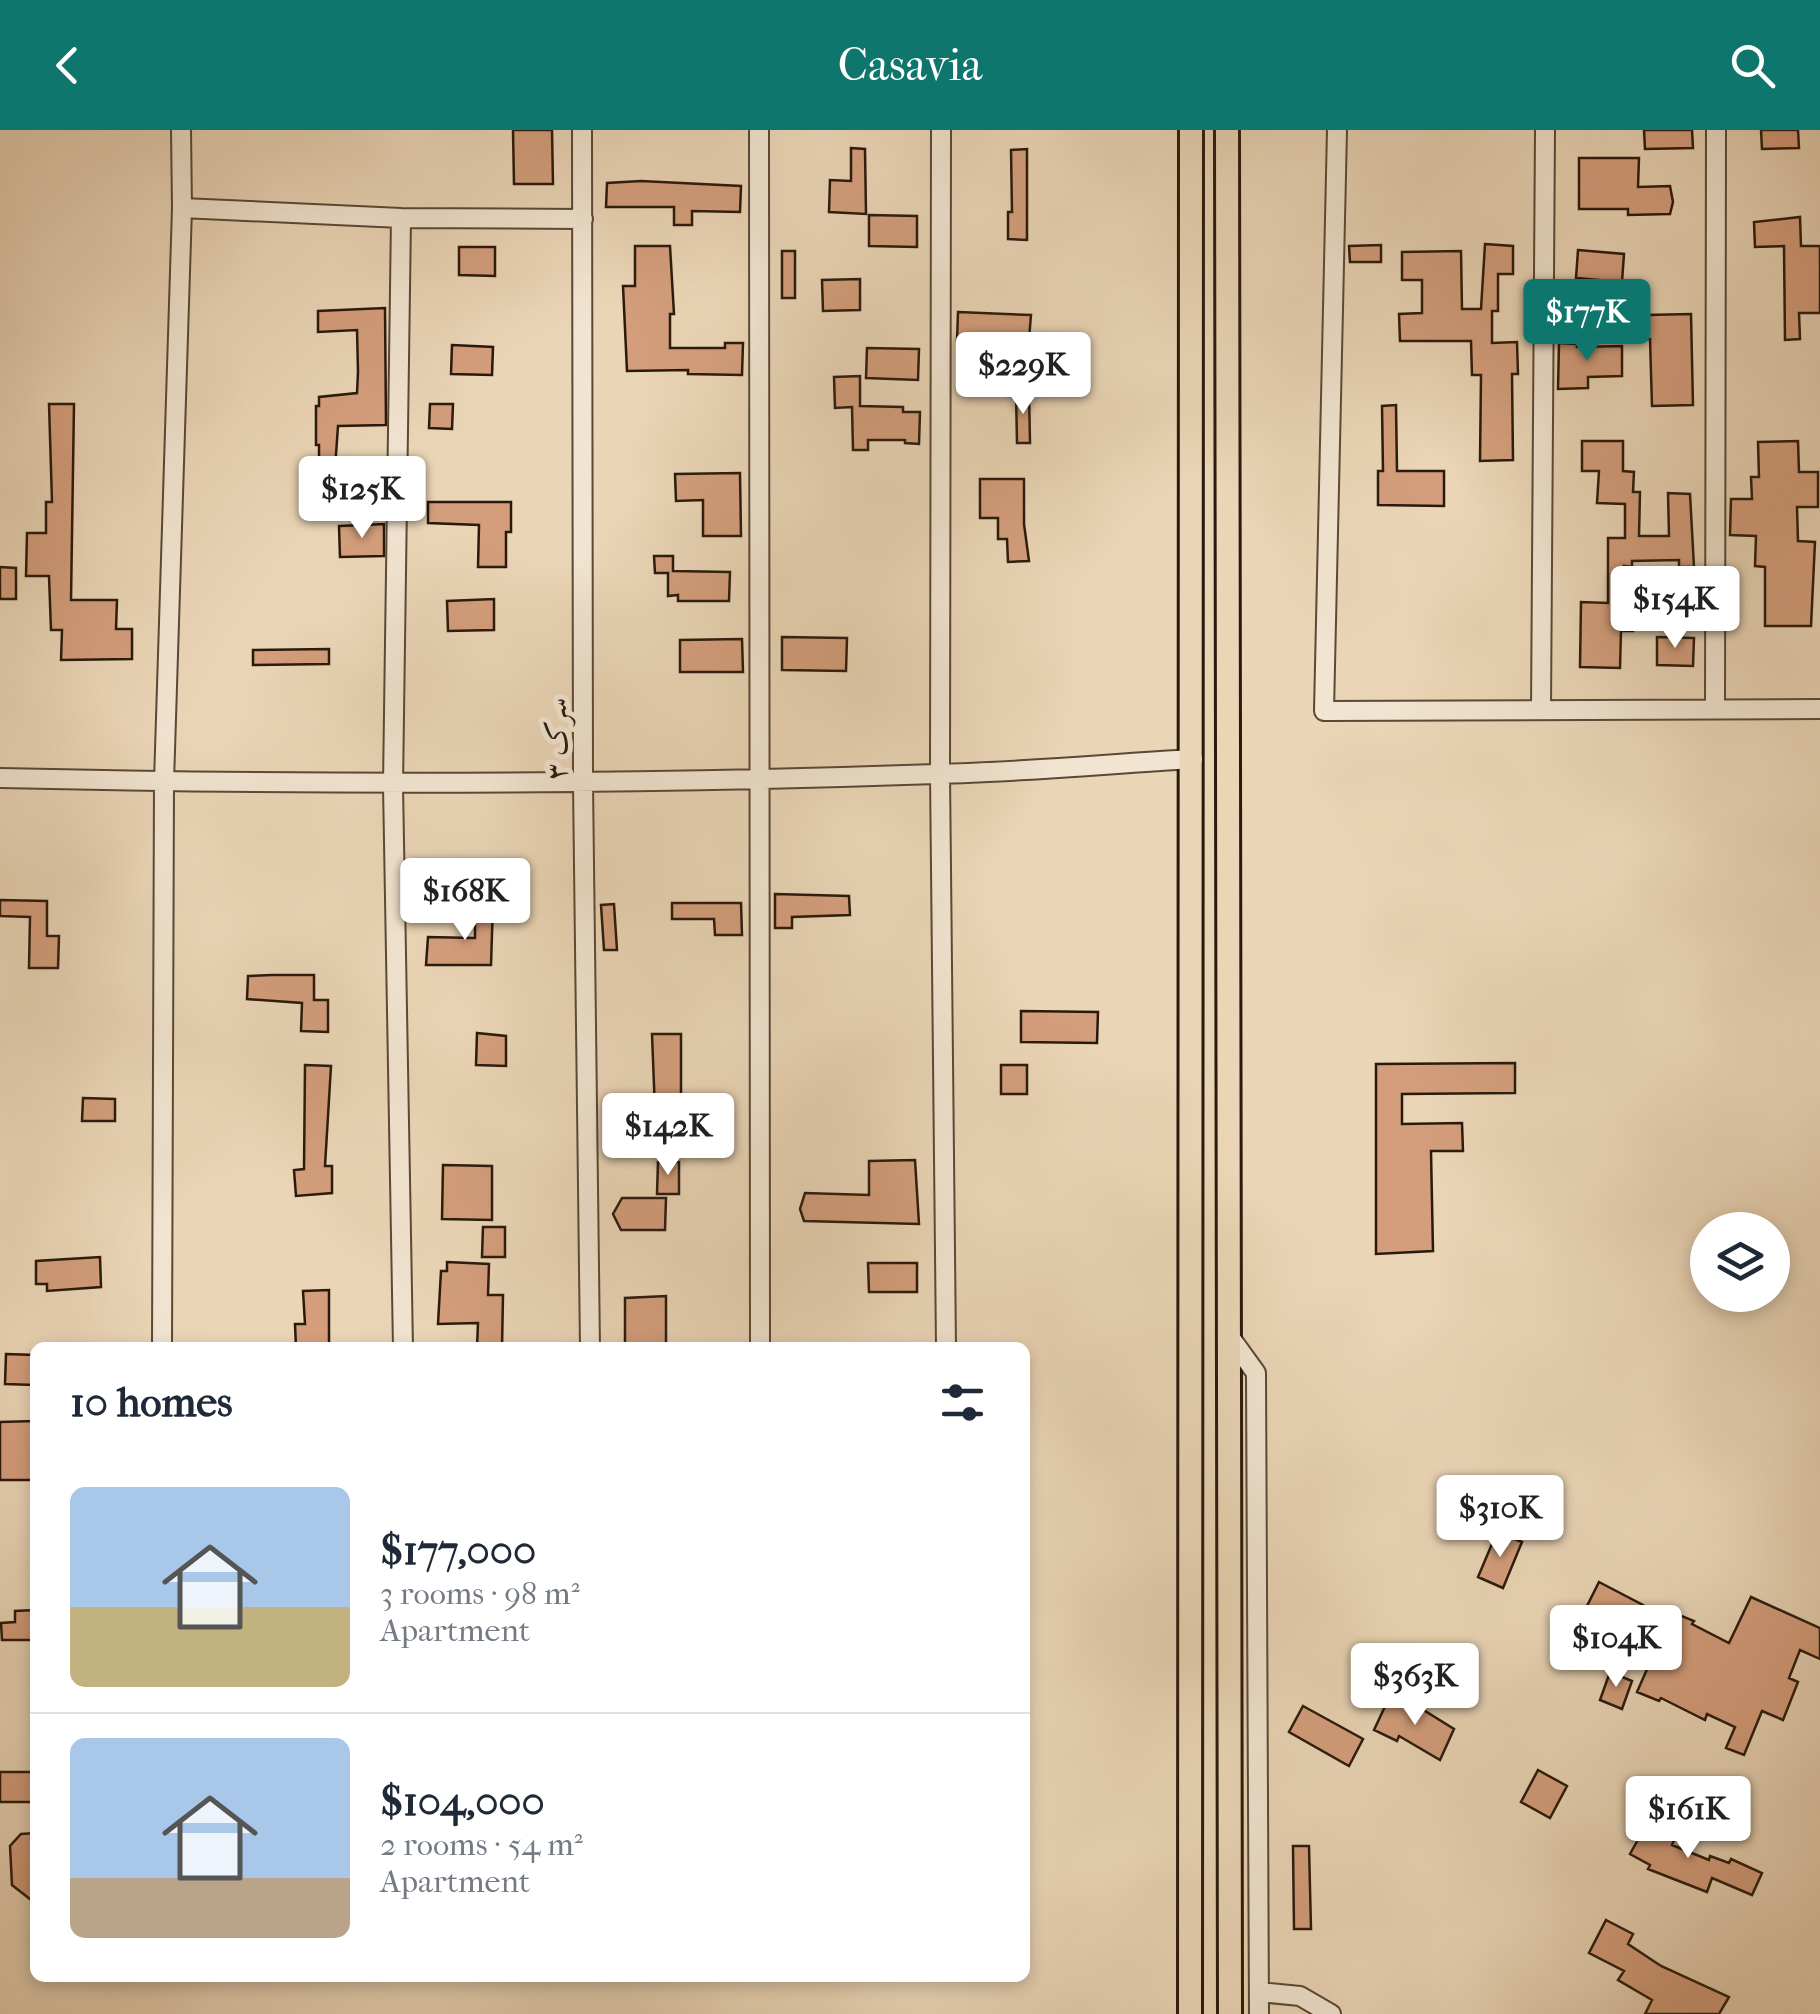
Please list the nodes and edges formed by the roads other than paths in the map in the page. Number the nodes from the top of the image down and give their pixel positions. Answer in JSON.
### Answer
{"nodes":[{"id":1,"x":182,"y":130,"type":"edge"},
{"id":2,"x":582,"y":130,"type":"edge"},
{"id":3,"x":759,"y":130,"type":"edge"},
{"id":4,"x":942,"y":130,"type":"edge"},
{"id":5,"x":1191,"y":130,"type":"edge"},
{"id":6,"x":1226,"y":130,"type":"edge"},
{"id":7,"x":1337,"y":130,"type":"edge"},
{"id":8,"x":1545,"y":130,"type":"edge"},
{"id":9,"x":1716,"y":130,"type":"edge"},
{"id":10,"x":182,"y":208,"type":"junction"},
{"id":11,"x":400,"y":218,"type":"junction"},
{"id":12,"x":582,"y":219,"type":"junction"},
{"id":13,"x":1820,"y":709,"type":"edge"},
{"id":14,"x":1541,"y":710,"type":"junction"},
{"id":15,"x":1715,"y":710,"type":"junction"},
{"id":16,"x":1192,"y":759,"type":"junction"},
{"id":17,"x":940,"y":774,"type":"junction"},
{"id":18,"x":0,"y":778,"type":"edge"},
{"id":19,"x":758,"y":778,"type":"junction"},
{"id":20,"x":164,"y":782,"type":"junction"},
{"id":21,"x":583,"y":784,"type":"junction"},
{"id":22,"x":393,"y":785,"type":"junction"},
{"id":23,"x":1230,"y":1337,"type":"junction"},
{"id":24,"x":162,"y":1342,"type":"edge"},
{"id":25,"x":403,"y":1342,"type":"edge"},
{"id":26,"x":590,"y":1342,"type":"edge"},
{"id":27,"x":760,"y":1342,"type":"edge"},
{"id":28,"x":946,"y":1342,"type":"edge"},
{"id":29,"x":1190,"y":1390,"type":"junction"},
{"id":30,"x":1230,"y":1391,"type":"junction"},
{"id":31,"x":1258,"y":1992,"type":"junction"},
{"id":32,"x":1190,"y":2014,"type":"edge"},
{"id":33,"x":1230,"y":2014,"type":"edge"},
{"id":34,"x":1259,"y":2014,"type":"edge"},
{"id":35,"x":1331,"y":2014,"type":"edge"}],
"edges":[{"from":1,"to":10,"type":"street"},
{"from":2,"to":12,"type":"street","name":"سرک ۳"},
{"from":3,"to":19,"type":"street"},
{"from":4,"to":17,"type":"street"},
{"from":5,"to":16,"type":"main road"},
{"from":6,"to":23,"type":"main road"},
{"from":7,"to":14,"type":"street"},
{"from":8,"to":14,"type":"street"},
{"from":9,"to":15,"type":"street"},
{"from":10,"to":11,"type":"street"},
{"from":10,"to":20,"type":"street"},
{"from":11,"to":12,"type":"street"},
{"from":11,"to":22,"type":"street"},
{"from":12,"to":21,"type":"street","name":"سرک ۳"},
{"from":13,"to":15,"type":"street"},
{"from":14,"to":15,"type":"street"},
{"from":16,"to":17,"type":"street"},
{"from":16,"to":29,"type":"main road"},
{"from":17,"to":19,"type":"street"},
{"from":17,"to":28,"type":"street"},
{"from":18,"to":20,"type":"street"},
{"from":19,"to":21,"type":"street"},
{"from":19,"to":27,"type":"street"},
{"from":20,"to":22,"type":"street"},
{"from":20,"to":24,"type":"street"},
{"from":21,"to":22,"type":"street"},
{"from":21,"to":26,"type":"street","name":"سرک ۳"},
{"from":22,"to":25,"type":"street"},
{"from":23,"to":30,"type":"main road"},
{"from":23,"to":31,"type":"street"},
{"from":29,"to":30,"type":"main road"},
{"from":29,"to":32,"type":"main road"},
{"from":30,"to":33,"type":"main road"},
{"from":31,"to":34,"type":"street"},
{"from":31,"to":35,"type":"street"}]}
